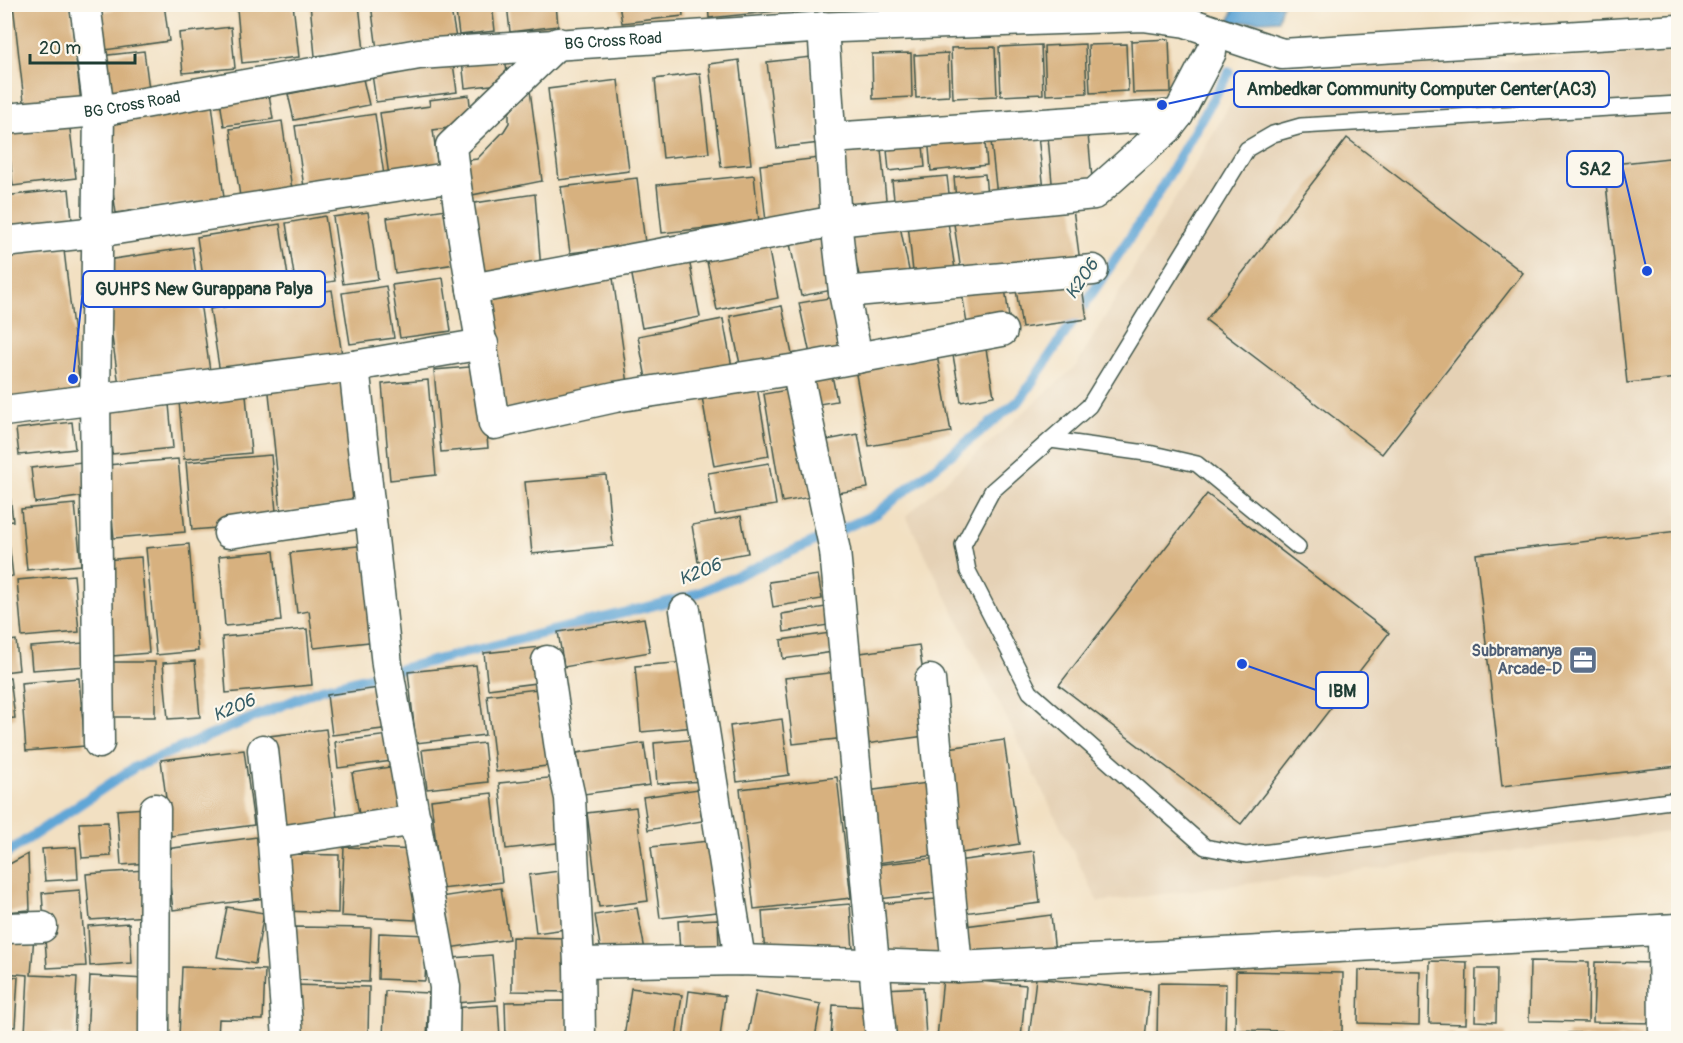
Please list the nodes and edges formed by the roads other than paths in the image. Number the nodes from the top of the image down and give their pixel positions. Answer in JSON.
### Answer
{"nodes":[{"id":1,"x":85,"y":4,"type":"edge"},
{"id":2,"x":1143,"y":10,"type":"edge"},
{"id":3,"x":1674,"y":22,"type":"edge"},
{"id":4,"x":823,"y":27,"type":"junction"},
{"id":5,"x":1217,"y":43,"type":"junction"},
{"id":6,"x":558,"y":44,"type":"junction"},
{"id":7,"x":1678,"y":104,"type":"edge"},
{"id":8,"x":99,"y":111,"type":"junction"},
{"id":9,"x":1178,"y":115,"type":"junction"},
{"id":10,"x":4,"y":118,"type":"edge"},
{"id":11,"x":830,"y":138,"type":"junction"},
{"id":12,"x":454,"y":177,"type":"junction"},
{"id":13,"x":836,"y":221,"type":"junction"},
{"id":14,"x":98,"y":232,"type":"junction"},
{"id":15,"x":4,"y":242,"type":"edge"},
{"id":16,"x":1093,"y":270,"type":"dead end"},
{"id":17,"x":472,"y":289,"type":"junction"},
{"id":18,"x":844,"y":292,"type":"junction"},
{"id":19,"x":1002,"y":332,"type":"dead end"},
{"id":20,"x":483,"y":344,"type":"junction"},
{"id":21,"x":857,"y":358,"type":"junction"},
{"id":22,"x":354,"y":366,"type":"junction"},
{"id":23,"x":797,"y":369,"type":"junction"},
{"id":24,"x":95,"y":398,"type":"junction"},
{"id":25,"x":4,"y":411,"type":"edge"},
{"id":26,"x":1050,"y":440,"type":"junction"},
{"id":27,"x":370,"y":512,"type":"junction"},
{"id":28,"x":230,"y":533,"type":"dead end"},
{"id":29,"x":1298,"y":547,"type":"dead end"},
{"id":30,"x":685,"y":610,"type":"dead end"},
{"id":31,"x":548,"y":662,"type":"dead end"},
{"id":32,"x":930,"y":680,"type":"dead end"},
{"id":33,"x":99,"y":743,"type":"dead end"},
{"id":34,"x":263,"y":750,"type":"dead end"},
{"id":35,"x":1678,"y":800,"type":"edge"},
{"id":36,"x":155,"y":809,"type":"dead end"},
{"id":37,"x":416,"y":820,"type":"junction"},
{"id":38,"x":273,"y":842,"type":"junction"},
{"id":39,"x":42,"y":927,"type":"dead end"},
{"id":40,"x":4,"y":928,"type":"edge"},
{"id":41,"x":1671,"y":930,"type":"edge"},
{"id":42,"x":740,"y":960,"type":"junction"},
{"id":43,"x":579,"y":963,"type":"junction"},
{"id":44,"x":875,"y":966,"type":"junction"},
{"id":45,"x":957,"y":967,"type":"junction"},
{"id":46,"x":154,"y":1038,"type":"edge"},
{"id":47,"x":288,"y":1038,"type":"edge"},
{"id":48,"x":444,"y":1038,"type":"edge"},
{"id":49,"x":580,"y":1038,"type":"edge"},
{"id":50,"x":881,"y":1038,"type":"edge"},
{"id":51,"x":1664,"y":1038,"type":"edge"}],
"edges":[{"from":1,"to":8,"type":"street"},
{"from":2,"to":4,"type":"street","name":"BG Cross Road"},
{"from":2,"to":5,"type":"street","name":"BG Cross Road"},
{"from":3,"to":5,"type":"street","name":"BG Cross Road"},
{"from":4,"to":6,"type":"street","name":"BG Cross Road"},
{"from":4,"to":11,"type":"street"},
{"from":5,"to":9,"type":"street"},
{"from":6,"to":8,"type":"street","name":"BG Cross Road"},
{"from":6,"to":12,"type":"street"},
{"from":7,"to":26,"type":"lane"},
{"from":8,"to":10,"type":"street","name":"BG Cross Road"},
{"from":8,"to":14,"type":"street"},
{"from":9,"to":11,"type":"street"},
{"from":9,"to":13,"type":"street"},
{"from":11,"to":13,"type":"street"},
{"from":12,"to":14,"type":"street"},
{"from":12,"to":17,"type":"street"},
{"from":13,"to":17,"type":"street"},
{"from":13,"to":18,"type":"street"},
{"from":14,"to":15,"type":"street"},
{"from":14,"to":24,"type":"street"},
{"from":16,"to":18,"type":"street"},
{"from":17,"to":20,"type":"street"},
{"from":18,"to":21,"type":"street"},
{"from":19,"to":21,"type":"street"},
{"from":20,"to":22,"type":"street"},
{"from":20,"to":23,"type":"street"},
{"from":21,"to":23,"type":"street"},
{"from":22,"to":24,"type":"street"},
{"from":22,"to":27,"type":"street"},
{"from":23,"to":44,"type":"street"},
{"from":24,"to":25,"type":"street"},
{"from":24,"to":33,"type":"street"},
{"from":26,"to":29,"type":"lane"},
{"from":26,"to":35,"type":"lane"},
{"from":27,"to":28,"type":"street"},
{"from":27,"to":37,"type":"street"},
{"from":30,"to":42,"type":"street"},
{"from":31,"to":43,"type":"street"},
{"from":32,"to":45,"type":"street"},
{"from":34,"to":38,"type":"street"},
{"from":36,"to":46,"type":"street"},
{"from":37,"to":38,"type":"street"},
{"from":37,"to":48,"type":"street"},
{"from":38,"to":47,"type":"street"},
{"from":39,"to":40,"type":"street"},
{"from":41,"to":45,"type":"street"},
{"from":41,"to":51,"type":"street"},
{"from":42,"to":43,"type":"street"},
{"from":42,"to":44,"type":"street"},
{"from":43,"to":49,"type":"street"},
{"from":44,"to":45,"type":"street"},
{"from":44,"to":50,"type":"street"}]}
